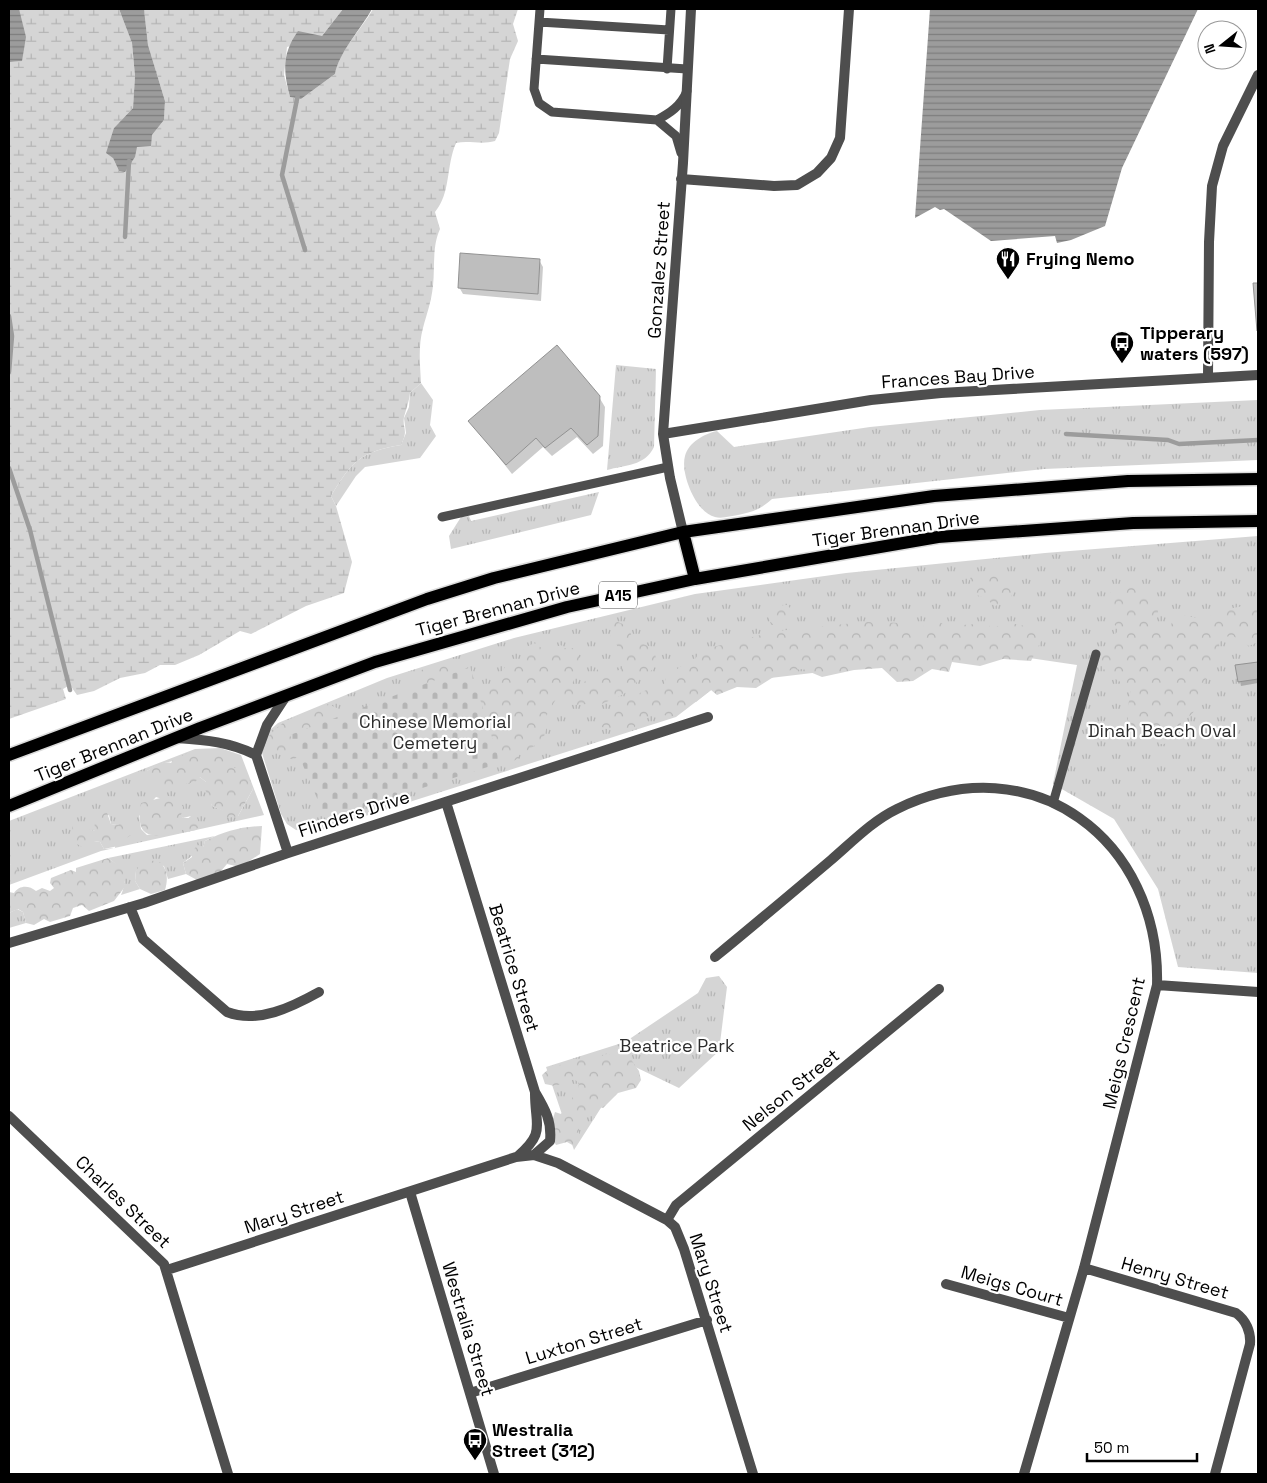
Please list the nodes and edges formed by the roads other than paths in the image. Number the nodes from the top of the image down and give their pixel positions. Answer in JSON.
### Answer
{"nodes":[{"id":1,"x":540,"y":9,"type":"edge"},
{"id":2,"x":671,"y":9,"type":"edge"},
{"id":3,"x":691,"y":9,"type":"edge"},
{"id":4,"x":849,"y":9,"type":"edge"},
{"id":5,"x":539,"y":22,"type":"junction"},
{"id":6,"x":670,"y":30,"type":"junction"},
{"id":7,"x":536,"y":59,"type":"junction"},
{"id":8,"x":667,"y":69,"type":"junction"},
{"id":9,"x":687,"y":69,"type":"junction"},
{"id":10,"x":1258,"y":75,"type":"edge"},
{"id":11,"x":687,"y":91,"type":"junction"},
{"id":12,"x":657,"y":120,"type":"junction"},
{"id":13,"x":683,"y":163,"type":"junction"},
{"id":14,"x":681,"y":179,"type":"junction"},
{"id":15,"x":1258,"y":375,"type":"edge"},
{"id":16,"x":1208,"y":378,"type":"junction"},
{"id":17,"x":664,"y":434,"type":"junction"},
{"id":18,"x":668,"y":467,"type":"junction"},
{"id":19,"x":1258,"y":479,"type":"edge"},
{"id":20,"x":442,"y":517,"type":"dead end"},
{"id":21,"x":1258,"y":521,"type":"edge"},
{"id":22,"x":683,"y":532,"type":"junction"},
{"id":23,"x":695,"y":578,"type":"junction"},
{"id":24,"x":1096,"y":654,"type":"dead end"},
{"id":25,"x":286,"y":696,"type":"junction"},
{"id":26,"x":708,"y":717,"type":"dead end"},
{"id":27,"x":175,"y":738,"type":"junction"},
{"id":28,"x":9,"y":755,"type":"edge"},
{"id":29,"x":256,"y":755,"type":"junction"},
{"id":30,"x":446,"y":802,"type":"junction"},
{"id":31,"x":1053,"y":803,"type":"junction"},
{"id":32,"x":9,"y":806,"type":"edge"},
{"id":33,"x":288,"y":852,"type":"junction"},
{"id":34,"x":130,"y":907,"type":"junction"},
{"id":35,"x":9,"y":943,"type":"edge"},
{"id":36,"x":715,"y":957,"type":"dead end"},
{"id":37,"x":1157,"y":986,"type":"junction"},
{"id":38,"x":939,"y":989,"type":"dead end"},
{"id":39,"x":319,"y":992,"type":"dead end"},
{"id":40,"x":1258,"y":992,"type":"edge"},
{"id":41,"x":534,"y":1092,"type":"junction"},
{"id":42,"x":9,"y":1116,"type":"edge"},
{"id":43,"x":537,"y":1136,"type":"junction"},
{"id":44,"x":550,"y":1141,"type":"junction"},
{"id":45,"x":541,"y":1154,"type":"junction"},
{"id":46,"x":516,"y":1157,"type":"junction"},
{"id":47,"x":558,"y":1163,"type":"junction"},
{"id":48,"x":410,"y":1192,"type":"junction"},
{"id":49,"x":668,"y":1220,"type":"junction"},
{"id":50,"x":1084,"y":1268,"type":"junction"},
{"id":51,"x":167,"y":1270,"type":"junction"},
{"id":52,"x":946,"y":1284,"type":"dead end"},
{"id":53,"x":1069,"y":1318,"type":"junction"},
{"id":54,"x":707,"y":1320,"type":"junction"},
{"id":55,"x":470,"y":1393,"type":"junction"},
{"id":56,"x":228,"y":1474,"type":"edge"},
{"id":57,"x":494,"y":1474,"type":"edge"},
{"id":58,"x":753,"y":1474,"type":"edge"},
{"id":59,"x":1024,"y":1474,"type":"edge"},
{"id":60,"x":1215,"y":1474,"type":"edge"}],
"edges":[{"from":1,"to":5,"type":"lane"},
{"from":2,"to":6,"type":"lane"},
{"from":3,"to":9,"type":"street","name":"Gonzalez Street"},
{"from":4,"to":14,"type":"street"},
{"from":5,"to":6,"type":"lane"},
{"from":5,"to":7,"type":"lane"},
{"from":6,"to":8,"type":"lane"},
{"from":7,"to":8,"type":"lane"},
{"from":7,"to":12,"type":"lane"},
{"from":8,"to":9,"type":"lane"},
{"from":9,"to":11,"type":"street","name":"Gonzalez Street"},
{"from":10,"to":16,"type":"street"},
{"from":11,"to":12,"type":"lane"},
{"from":11,"to":13,"type":"street","name":"Gonzalez Street"},
{"from":12,"to":13,"type":"lane"},
{"from":13,"to":14,"type":"street","name":"Gonzalez Street"},
{"from":14,"to":17,"type":"street","name":"Gonzalez Street"},
{"from":15,"to":16,"type":"street","name":"Frances Bay Drive"},
{"from":16,"to":17,"type":"street","name":"Frances Bay Drive"},
{"from":17,"to":18,"type":"street","name":"Gonzalez Street"},
{"from":18,"to":20,"type":"lane"},
{"from":18,"to":22,"type":"street","name":"Gonzalez Street"},
{"from":19,"to":22,"type":"main road","name":"Tiger Brennan Drive"},
{"from":21,"to":23,"type":"main road","name":"Tiger Brennan Drive","number":"A15"},
{"from":22,"to":23,"type":"main road"},
{"from":22,"to":28,"type":"main road","name":"Tiger Brennan Drive"},
{"from":23,"to":25,"type":"main road","name":"Tiger Brennan Drive","number":"A15"},
{"from":24,"to":31,"type":"lane"},
{"from":25,"to":27,"type":"main road","name":"Tiger Brennan Drive","number":"A15"},
{"from":25,"to":29,"type":"street"},
{"from":26,"to":30,"type":"street","name":"Flinders Drive"},
{"from":27,"to":29,"type":"street"},
{"from":27,"to":32,"type":"main road","name":"Tiger Brennan Drive","number":"A15"},
{"from":29,"to":33,"type":"street"},
{"from":30,"to":33,"type":"street","name":"Flinders Drive"},
{"from":30,"to":41,"type":"street","name":"Beatrice Street"},
{"from":31,"to":36,"type":"street","name":"Meigs Crescent"},
{"from":31,"to":37,"type":"street","name":"Meigs Crescent"},
{"from":33,"to":34,"type":"street","name":"Flinders Drive"},
{"from":34,"to":35,"type":"street","name":"Flinders Drive"},
{"from":34,"to":39,"type":"street"},
{"from":37,"to":40,"type":"street"},
{"from":37,"to":50,"type":"street","name":"Meigs Crescent"},
{"from":38,"to":49,"type":"street","name":"Nelson Street"},
{"from":41,"to":43,"type":"street"},
{"from":41,"to":44,"type":"street","name":"Beatrice Street"},
{"from":42,"to":51,"type":"street","name":"Charles Street"},
{"from":43,"to":45,"type":"street"},
{"from":43,"to":46,"type":"street"},
{"from":44,"to":45,"type":"street"},
{"from":44,"to":47,"type":"street","name":"Beatrice Street"},
{"from":45,"to":46,"type":"street"},
{"from":45,"to":47,"type":"street","name":"Mary Street"},
{"from":46,"to":48,"type":"street","name":"Mary Street"},
{"from":47,"to":49,"type":"street","name":"Mary Street"},
{"from":48,"to":51,"type":"street","name":"Mary Street"},
{"from":48,"to":55,"type":"street","name":"Westralia Street"},
{"from":49,"to":54,"type":"street","name":"Mary Street"},
{"from":50,"to":53,"type":"street","name":"Meigs Crescent"},
{"from":50,"to":60,"type":"street","name":"Henry Street"},
{"from":51,"to":56,"type":"street","name":"Charles Street"},
{"from":52,"to":53,"type":"street","name":"Meigs Court"},
{"from":53,"to":59,"type":"street","name":"Meigs Crescent"},
{"from":54,"to":55,"type":"street","name":"Luxton Street"},
{"from":54,"to":58,"type":"street","name":"Mary Street"},
{"from":55,"to":57,"type":"street","name":"Westralia Street"}]}
